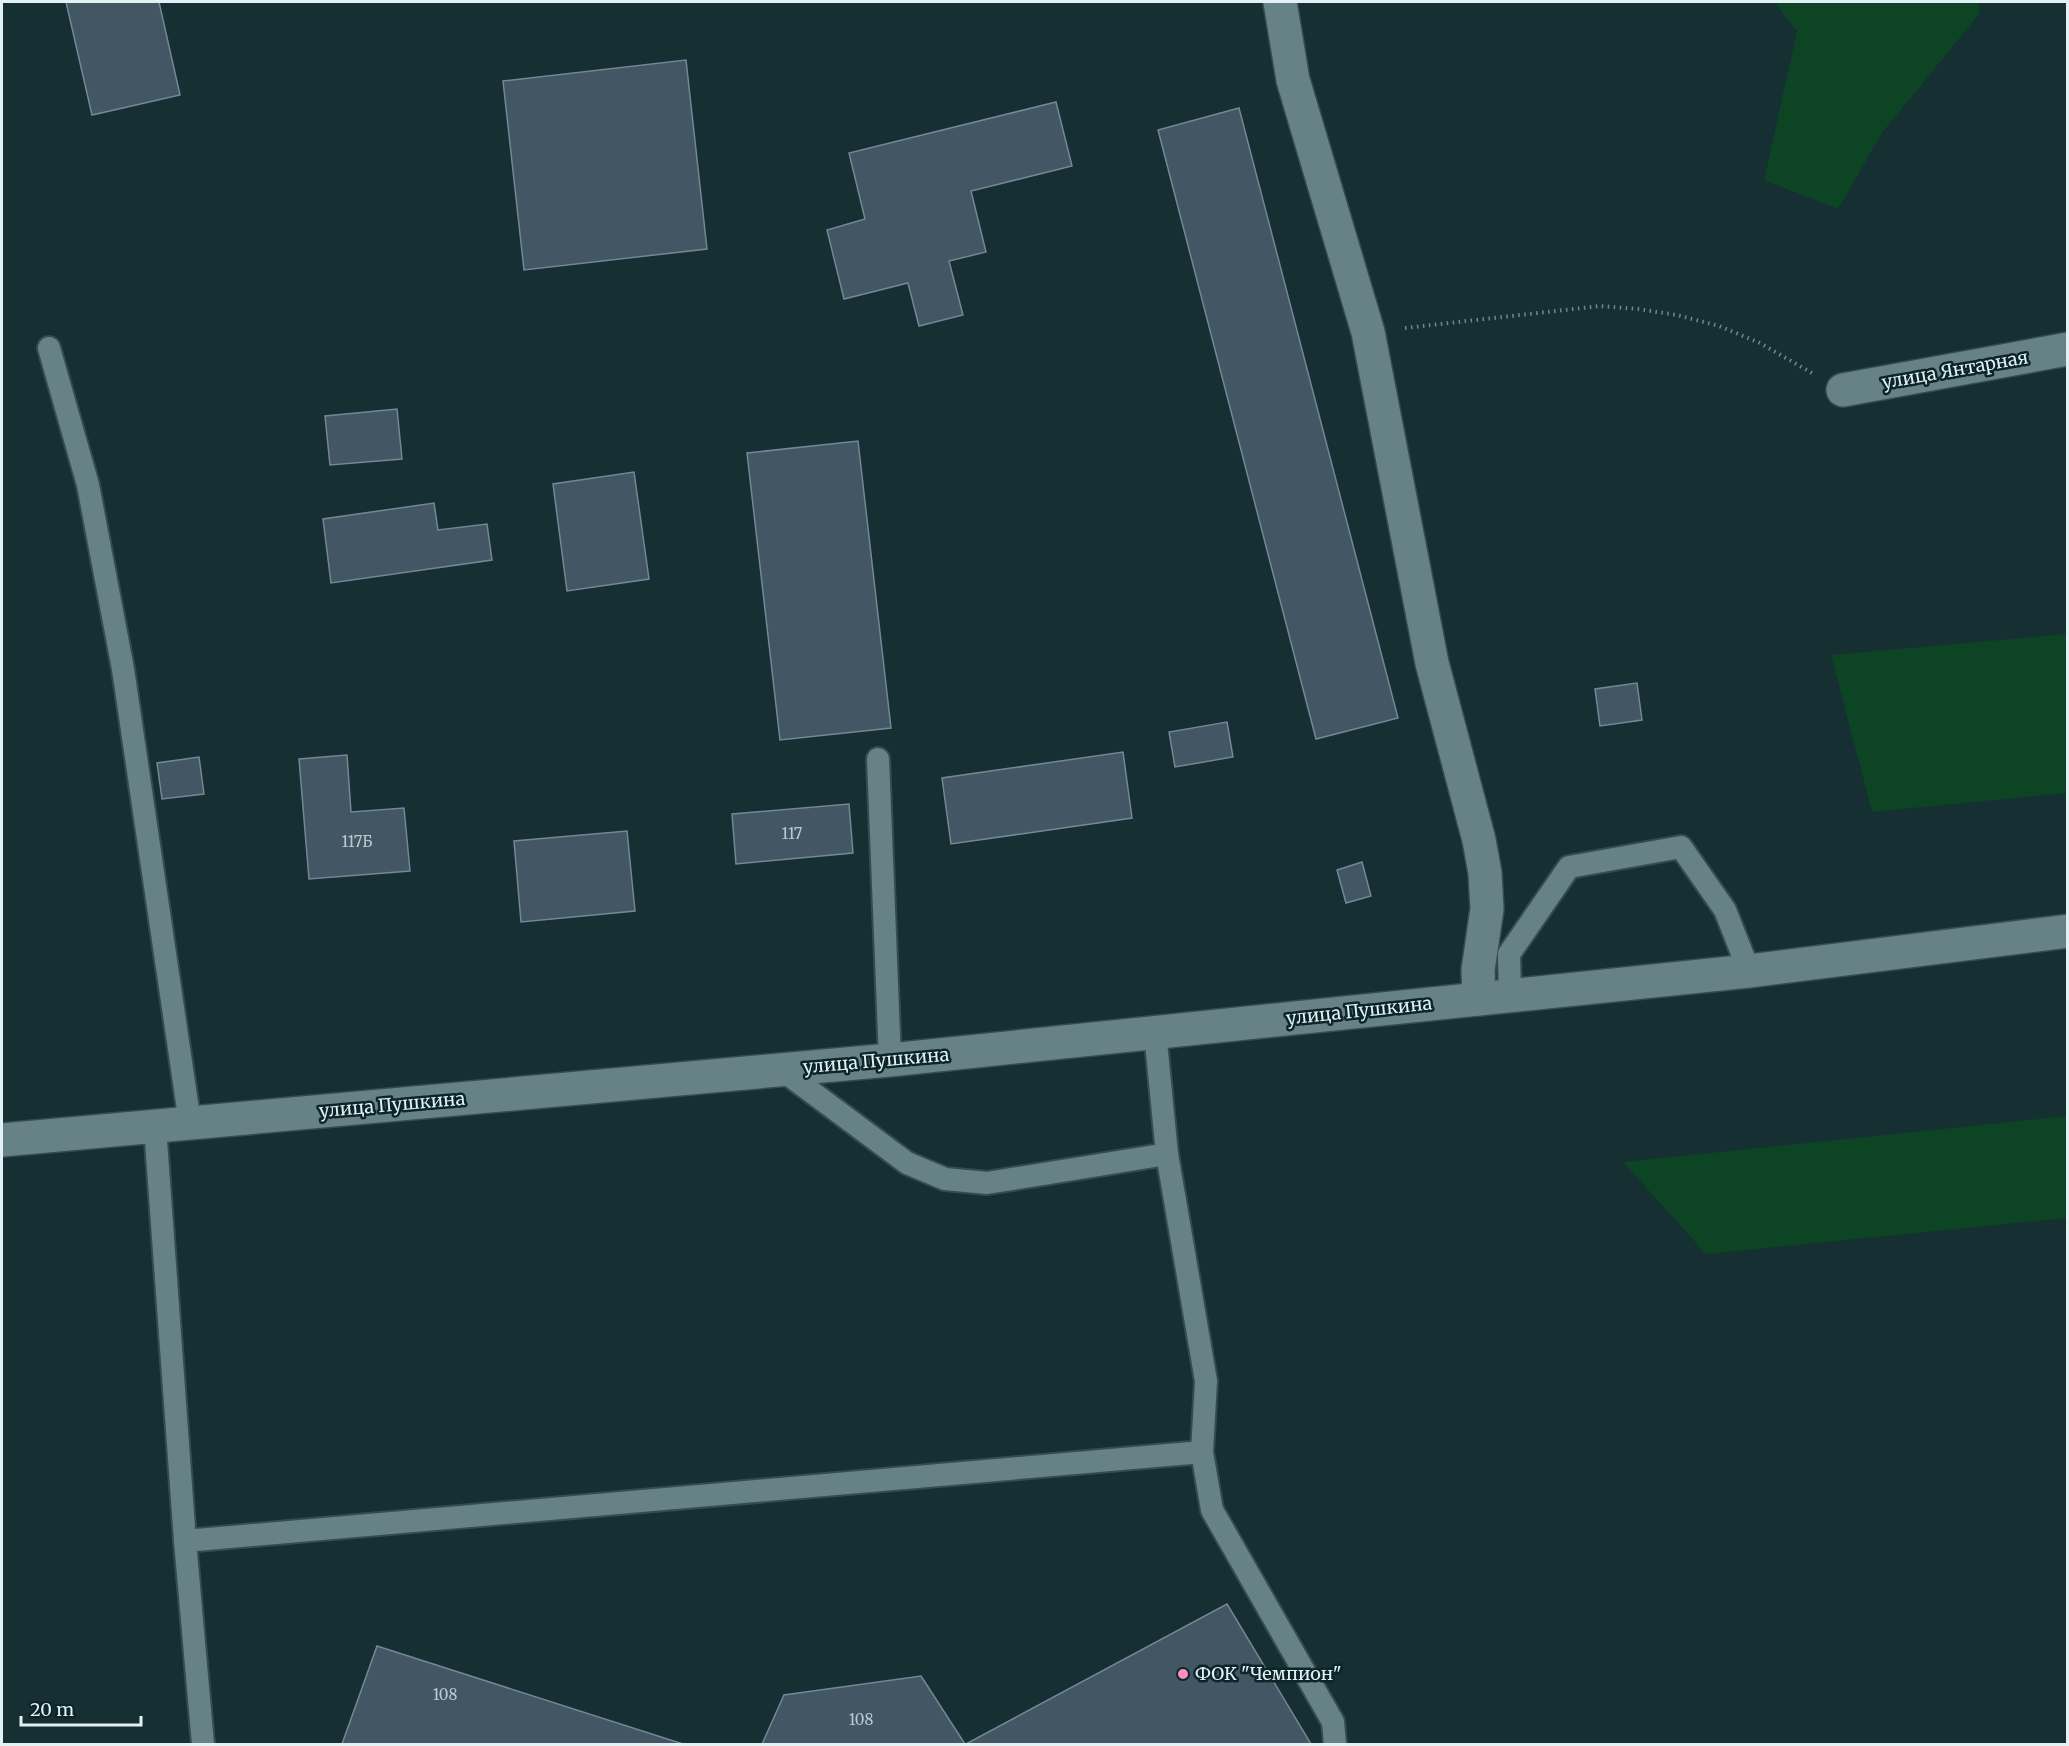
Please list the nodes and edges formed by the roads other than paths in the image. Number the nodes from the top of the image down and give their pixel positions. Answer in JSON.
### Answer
{"nodes":[{"id":1,"x":1280,"y":2,"type":"edge"},
{"id":2,"x":49,"y":348,"type":"dead end"},
{"id":3,"x":2067,"y":349,"type":"edge"},
{"id":4,"x":1843,"y":390,"type":"road end"},
{"id":5,"x":878,"y":759,"type":"dead end"},
{"id":6,"x":2067,"y":931,"type":"edge"},
{"id":7,"x":1749,"y":971,"type":"junction"},
{"id":8,"x":1494,"y":998,"type":"junction"},
{"id":9,"x":1155,"y":1032,"type":"junction"},
{"id":10,"x":890,"y":1060,"type":"junction"},
{"id":11,"x":782,"y":1070,"type":"junction"},
{"id":12,"x":190,"y":1123,"type":"junction"},
{"id":13,"x":155,"y":1126,"type":"junction"},
{"id":14,"x":2,"y":1140,"type":"edge"},
{"id":15,"x":1167,"y":1154,"type":"junction"},
{"id":16,"x":1202,"y":1452,"type":"junction"},
{"id":17,"x":185,"y":1541,"type":"junction"},
{"id":18,"x":203,"y":1744,"type":"edge"},
{"id":19,"x":1335,"y":1744,"type":"edge"}],
"edges":[{"from":1,"to":8,"type":"street"},
{"from":2,"to":12,"type":"lane"},
{"from":3,"to":4,"type":"street","name":"улица Янтарная"},
{"from":5,"to":10,"type":"lane"},
{"from":6,"to":7,"type":"street","name":"улица Пушкина"},
{"from":7,"to":8,"type":"street","name":"улица Пушкина"},
{"from":7,"to":8,"type":"lane"},
{"from":8,"to":9,"type":"street","name":"улица Пушкина"},
{"from":9,"to":10,"type":"street","name":"улица Пушкина"},
{"from":9,"to":15,"type":"lane"},
{"from":10,"to":11,"type":"street","name":"улица Пушкина"},
{"from":11,"to":12,"type":"street","name":"улица Пушкина"},
{"from":11,"to":15,"type":"lane"},
{"from":12,"to":13,"type":"street","name":"улица Пушкина"},
{"from":13,"to":14,"type":"street","name":"улица Пушкина"},
{"from":13,"to":17,"type":"lane"},
{"from":15,"to":16,"type":"lane"},
{"from":16,"to":17,"type":"lane"},
{"from":16,"to":19,"type":"lane"},
{"from":17,"to":18,"type":"lane"}]}
